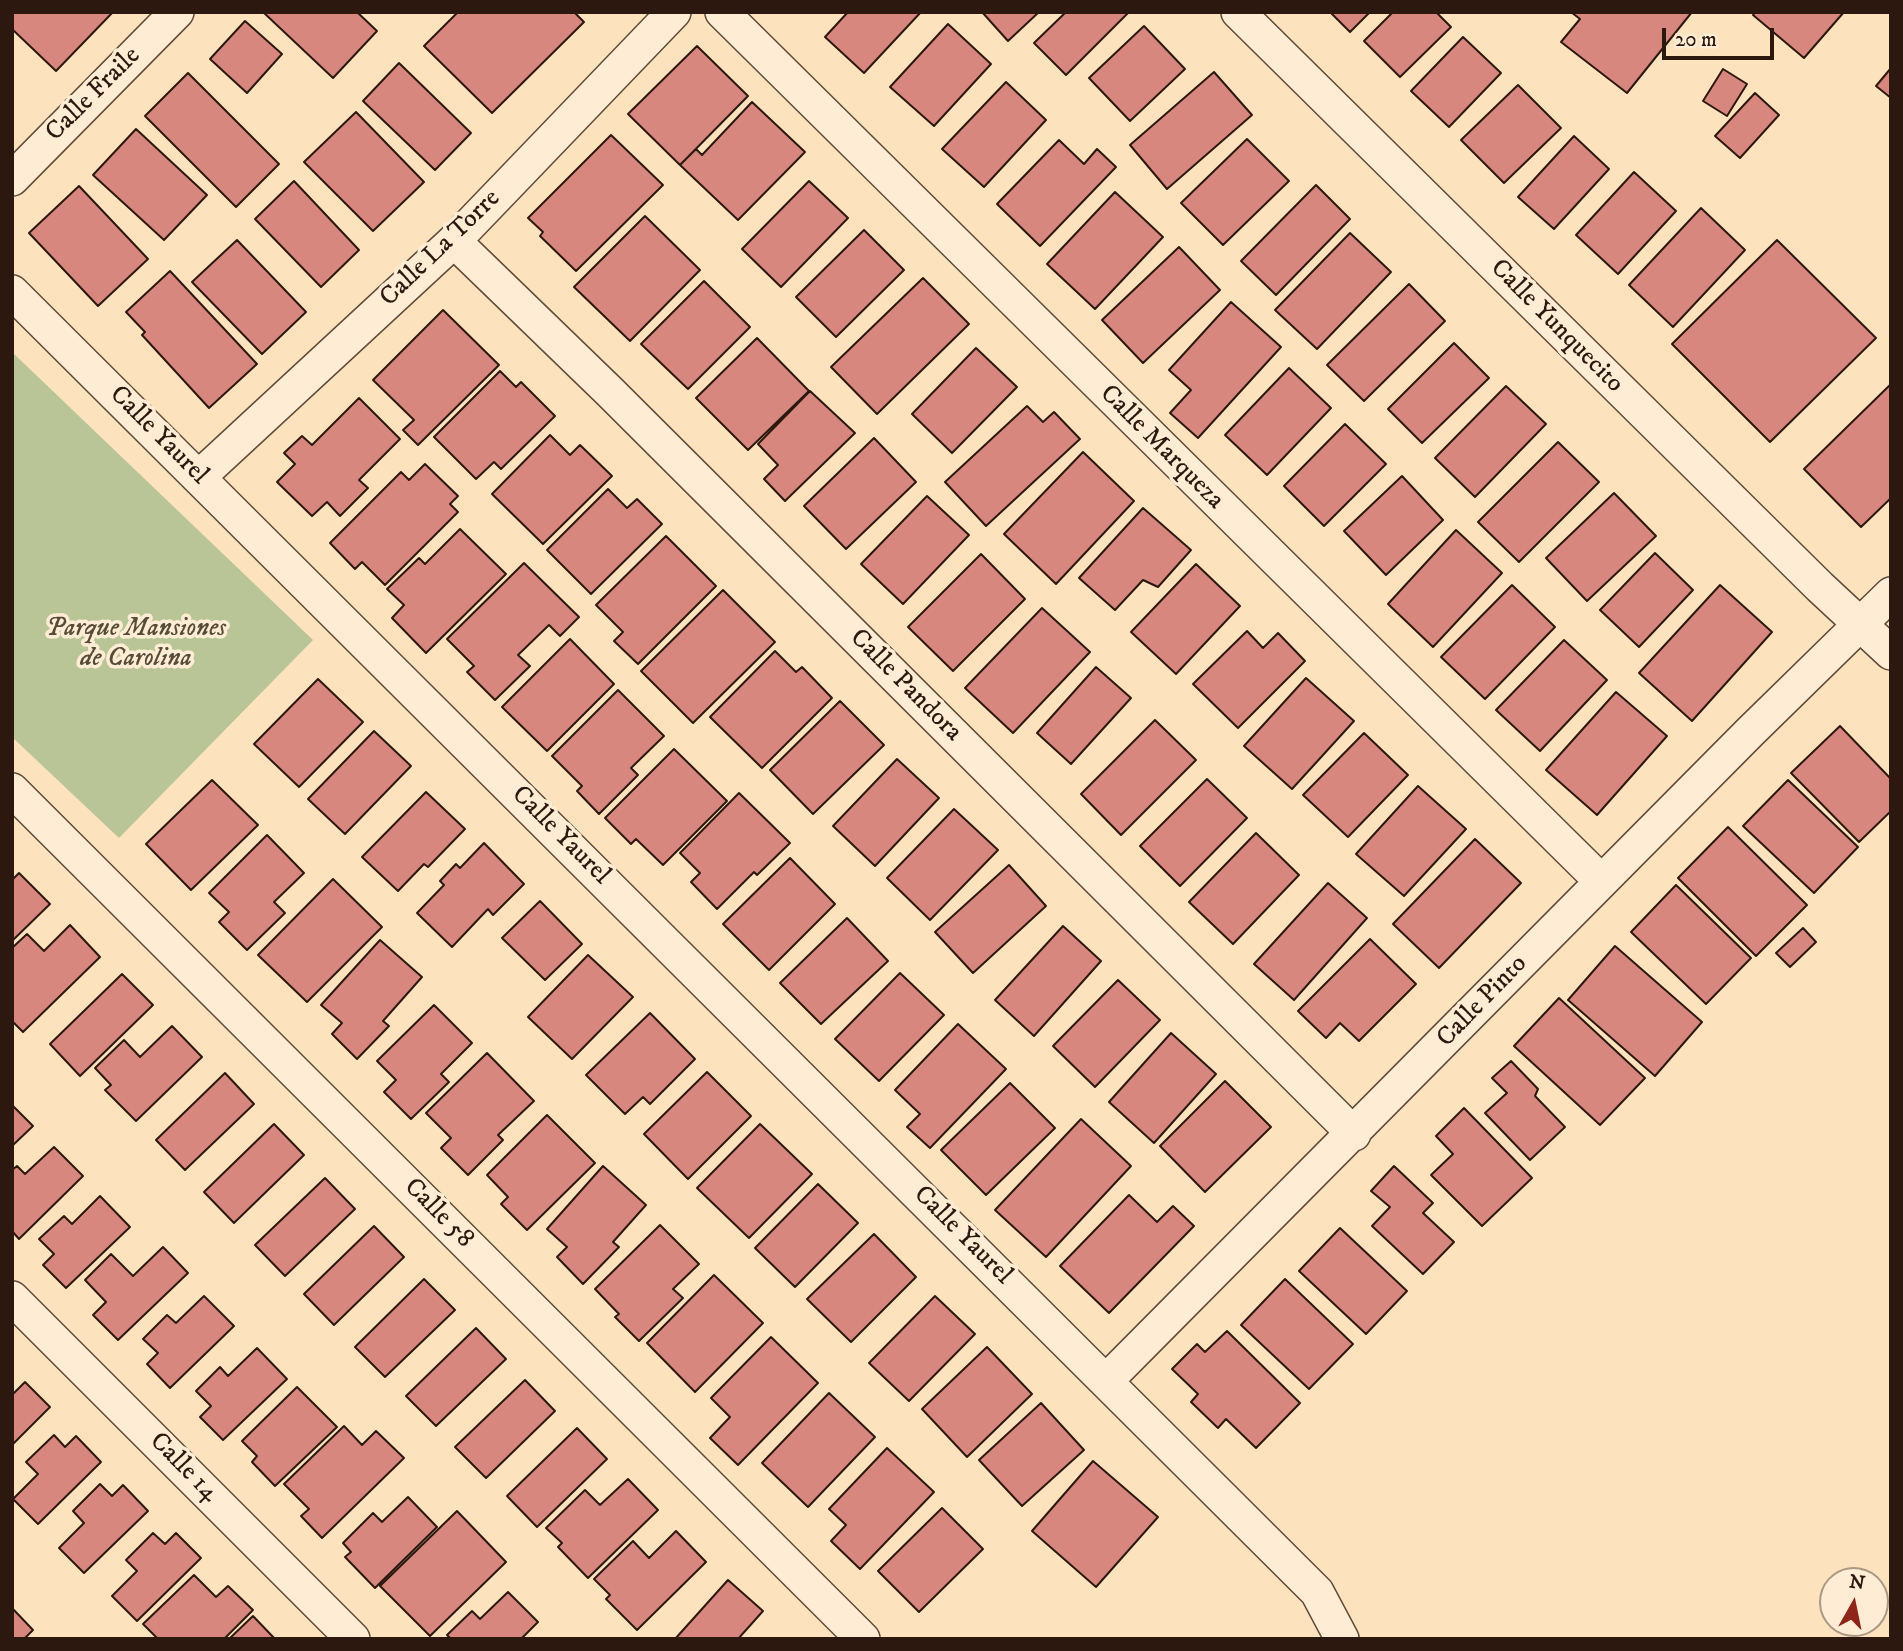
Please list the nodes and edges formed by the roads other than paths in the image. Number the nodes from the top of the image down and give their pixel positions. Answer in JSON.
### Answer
{"nodes":[{"id":1,"x":177,"y":12,"type":"edge"},
{"id":2,"x":674,"y":12,"type":"edge"},
{"id":3,"x":722,"y":12,"type":"edge"},
{"id":4,"x":1238,"y":12,"type":"edge"},
{"id":5,"x":12,"y":179,"type":"edge"},
{"id":6,"x":454,"y":241,"type":"junction"},
{"id":7,"x":12,"y":292,"type":"edge"},
{"id":8,"x":199,"y":477,"type":"junction"},
{"id":9,"x":1891,"y":594,"type":"edge"},
{"id":10,"x":1876,"y":638,"type":"edge"},
{"id":11,"x":12,"y":790,"type":"edge"},
{"id":12,"x":1601,"y":881,"type":"junction"},
{"id":13,"x":1354,"y":1134,"type":"junction"},
{"id":14,"x":12,"y":1298,"type":"edge"},
{"id":15,"x":1107,"y":1380,"type":"junction"},
{"id":16,"x":354,"y":1639,"type":"edge"},
{"id":17,"x":863,"y":1639,"type":"edge"},
{"id":18,"x":1342,"y":1639,"type":"edge"}],
"edges":[{"from":1,"to":5,"type":"street","name":"Calle Fraile"},
{"from":2,"to":6,"type":"street","name":"Calle La Torre"},
{"from":3,"to":12,"type":"street","name":"Calle Marqueza"},
{"from":4,"to":10,"type":"street","name":"Calle Yunquecito"},
{"from":6,"to":8,"type":"street","name":"Calle La Torre"},
{"from":6,"to":13,"type":"street","name":"Calle Pandora"},
{"from":7,"to":8,"type":"street","name":"Calle Yaurel"},
{"from":8,"to":15,"type":"street","name":"Calle Yaurel"},
{"from":9,"to":10,"type":"street","name":"Calle Pinto"},
{"from":10,"to":12,"type":"street","name":"Calle Pinto"},
{"from":11,"to":17,"type":"street","name":"Calle 58"},
{"from":12,"to":13,"type":"street","name":"Calle Pinto"},
{"from":13,"to":15,"type":"street","name":"Calle Pinto"},
{"from":14,"to":16,"type":"street","name":"Calle 14"},
{"from":15,"to":18,"type":"street","name":"Calle Yaurel"}]}
